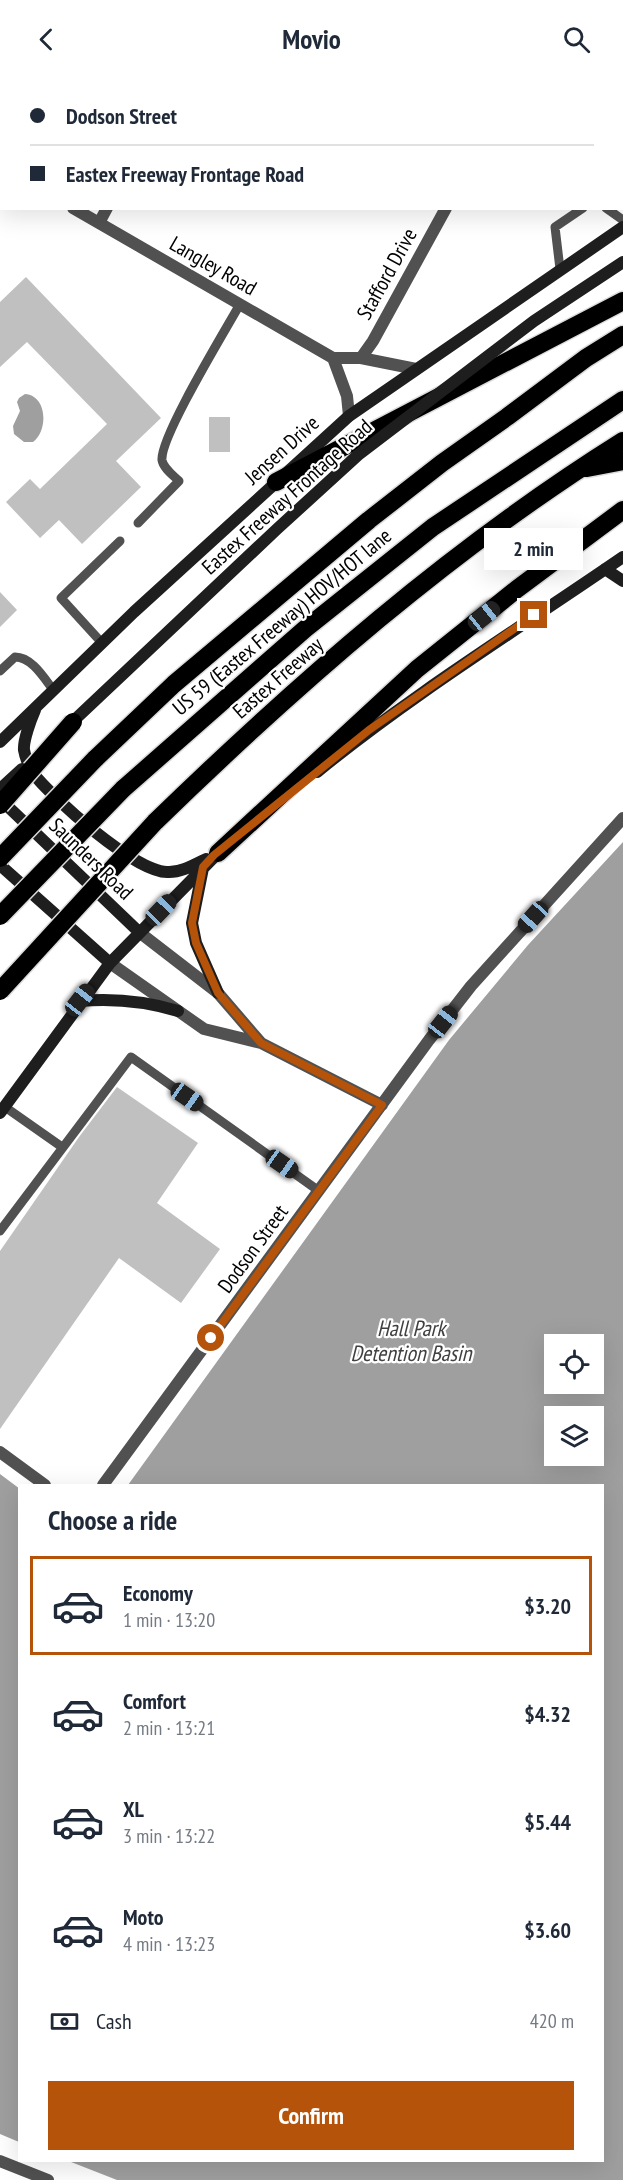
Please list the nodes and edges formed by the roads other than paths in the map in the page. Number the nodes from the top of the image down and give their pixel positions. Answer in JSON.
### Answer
{"nodes":[{"id":1,"x":76,"y":210,"type":"edge"},
{"id":2,"x":106,"y":210,"type":"edge"},
{"id":3,"x":445,"y":210,"type":"edge"},
{"id":4,"x":580,"y":210,"type":"edge"},
{"id":5,"x":609,"y":210,"type":"edge"},
{"id":6,"x":623,"y":220,"type":"edge"},
{"id":7,"x":99,"y":223,"type":"junction"},
{"id":8,"x":623,"y":227,"type":"edge"},
{"id":9,"x":623,"y":262,"type":"edge"},
{"id":10,"x":560,"y":269,"type":"junction"},
{"id":11,"x":623,"y":301,"type":"edge"},
{"id":12,"x":240,"y":304,"type":"junction"},
{"id":13,"x":623,"y":335,"type":"edge"},
{"id":14,"x":333,"y":358,"type":"junction"},
{"id":15,"x":361,"y":358,"type":"junction"},
{"id":16,"x":416,"y":369,"type":"junction"},
{"id":17,"x":623,"y":400,"type":"edge"},
{"id":18,"x":349,"y":416,"type":"junction"},
{"id":19,"x":623,"y":441,"type":"edge"},
{"id":20,"x":623,"y":461,"type":"edge"},
{"id":21,"x":576,"y":470,"type":"junction"},
{"id":22,"x":276,"y":482,"type":"junction"},
{"id":23,"x":623,"y":510,"type":"edge"},
{"id":24,"x":138,"y":523,"type":"dead end"},
{"id":25,"x":120,"y":541,"type":"dead end"},
{"id":26,"x":623,"y":557,"type":"edge"},
{"id":27,"x":605,"y":569,"type":"junction"},
{"id":28,"x":623,"y":581,"type":"edge"},
{"id":29,"x":102,"y":644,"type":"junction"},
{"id":30,"x":0,"y":671,"type":"edge"},
{"id":31,"x":54,"y":691,"type":"junction"},
{"id":32,"x":35,"y":709,"type":"junction"},
{"id":33,"x":73,"y":722,"type":"junction"},
{"id":34,"x":0,"y":742,"type":"edge"},
{"id":35,"x":0,"y":789,"type":"edge"},
{"id":36,"x":0,"y":799,"type":"edge"},
{"id":37,"x":0,"y":805,"type":"edge"},
{"id":38,"x":623,"y":818,"type":"edge"},
{"id":39,"x":216,"y":854,"type":"junction"},
{"id":40,"x":0,"y":858,"type":"edge"},
{"id":41,"x":0,"y":865,"type":"edge"},
{"id":42,"x":203,"y":867,"type":"junction"},
{"id":43,"x":0,"y":916,"type":"edge"},
{"id":44,"x":140,"y":932,"type":"junction"},
{"id":45,"x":110,"y":963,"type":"junction"},
{"id":46,"x":0,"y":991,"type":"edge"},
{"id":47,"x":218,"y":993,"type":"junction"},
{"id":48,"x":80,"y":1000,"type":"junction"},
{"id":49,"x":178,"y":1011,"type":"junction"},
{"id":50,"x":261,"y":1043,"type":"junction"},
{"id":51,"x":382,"y":1105,"type":"junction"},
{"id":52,"x":2,"y":1110,"type":"edge"},
{"id":53,"x":62,"y":1147,"type":"junction"},
{"id":54,"x":319,"y":1191,"type":"junction"},
{"id":55,"x":0,"y":1232,"type":"edge"},
{"id":56,"x":0,"y":1452,"type":"edge"},
{"id":57,"x":44,"y":1484,"type":"edge"},
{"id":58,"x":103,"y":1484,"type":"edge"},
{"id":59,"x":0,"y":2161,"type":"edge"},
{"id":60,"x":48,"y":2180,"type":"edge"}],
"edges":[{"from":1,"to":7,"type":"street","name":"Langley Road"},
{"from":2,"to":7,"type":"street"},
{"from":3,"to":15,"type":"street","name":"Stafford Drive"},
{"from":4,"to":10,"type":"lane"},
{"from":5,"to":6,"type":"lane"},
{"from":7,"to":12,"type":"street","name":"Langley Road"},
{"from":8,"to":10,"type":"main road","name":"Jensen Drive"},
{"from":9,"to":33,"type":"main road","name":"Eastex Freeway Frontage Road","bridge":true},
{"from":10,"to":16,"type":"main road","name":"Jensen Drive"},
{"from":11,"to":22,"type":"highway"},
{"from":12,"to":14,"type":"street","name":"Langley Road"},
{"from":12,"to":24,"type":"lane"},
{"from":13,"to":40,"type":"highway","bridge":true},
{"from":14,"to":15,"type":"street"},
{"from":14,"to":18,"type":"street"},
{"from":15,"to":16,"type":"street"},
{"from":16,"to":18,"type":"main road","name":"Jensen Drive"},
{"from":17,"to":43,"type":"highway","name":"US 59 (Eastex Freeway) HOV/HOT lane","bridge":true},
{"from":18,"to":22,"type":"main road","name":"Jensen Drive"},
{"from":19,"to":21,"type":"highway","name":"Eastex Freeway"},
{"from":20,"to":21,"type":"highway"},
{"from":21,"to":46,"type":"highway","name":"Eastex Freeway","bridge":true},
{"from":22,"to":29,"type":"main road","name":"Jensen Drive"},
{"from":23,"to":39,"type":"highway"},
{"from":25,"to":29,"type":"lane"},
{"from":26,"to":27,"type":"main road"},
{"from":27,"to":28,"type":"main road"},
{"from":27,"to":39,"type":"main road"},
{"from":29,"to":31,"type":"main road","name":"Jensen Drive"},
{"from":30,"to":31,"type":"lane"},
{"from":31,"to":32,"type":"main road","name":"Jensen Drive"},
{"from":32,"to":34,"type":"main road","name":"Jensen Drive"},
{"from":32,"to":39,"type":"main road"},
{"from":33,"to":35,"type":"main road","name":"Eastex Freeway Frontage Road","bridge":true},
{"from":33,"to":37,"type":"highway","bridge":true},
{"from":36,"to":44,"type":"main road","name":"Saunders Road"},
{"from":38,"to":51,"type":"street","name":"Dodson Street"},
{"from":39,"to":42,"type":"main road"},
{"from":41,"to":45,"type":"main road","name":"Saunders Road"},
{"from":42,"to":44,"type":"main road"},
{"from":42,"to":47,"type":"main road"},
{"from":44,"to":45,"type":"main road"},
{"from":44,"to":47,"type":"street","name":"Saunders Road"},
{"from":45,"to":48,"type":"main road"},
{"from":45,"to":49,"type":"street","name":"Saunders Road"},
{"from":47,"to":50,"type":"street","name":"Saunders Road"},
{"from":48,"to":49,"type":"main road"},
{"from":48,"to":52,"type":"main road"},
{"from":49,"to":50,"type":"street","name":"Saunders Road"},
{"from":50,"to":51,"type":"street","name":"Saunders Road"},
{"from":51,"to":54,"type":"street","name":"Dodson Street"},
{"from":52,"to":53,"type":"lane"},
{"from":53,"to":54,"type":"lane"},
{"from":53,"to":55,"type":"lane"},
{"from":54,"to":58,"type":"street","name":"Dodson Street"},
{"from":56,"to":57,"type":"street"},
{"from":59,"to":60,"type":"street"}]}
